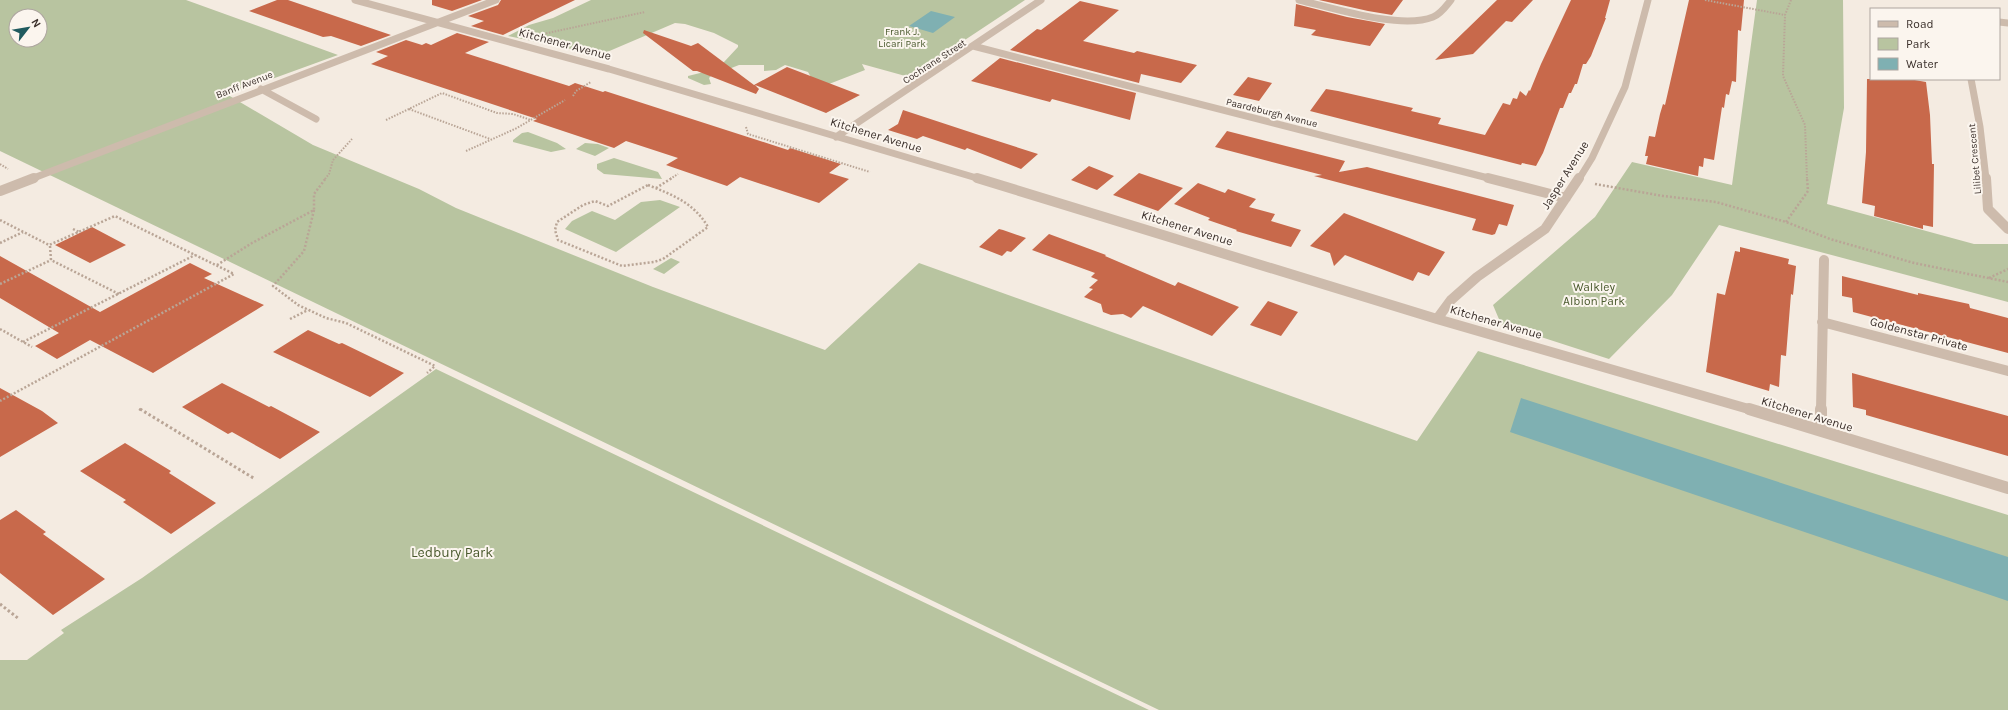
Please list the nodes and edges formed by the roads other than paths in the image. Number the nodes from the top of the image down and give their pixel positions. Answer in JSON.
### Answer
{"nodes":[{"id":1,"x":355,"y":0,"type":"edge"},
{"id":2,"x":496,"y":0,"type":"edge"},
{"id":3,"x":1041,"y":0,"type":"edge"},
{"id":4,"x":1299,"y":0,"type":"edge"},
{"id":5,"x":1451,"y":0,"type":"edge"},
{"id":6,"x":1648,"y":0,"type":"edge"},
{"id":7,"x":435,"y":23,"type":"junction"},
{"id":8,"x":973,"y":46,"type":"junction"},
{"id":9,"x":1971,"y":80,"type":"edge"},
{"id":10,"x":261,"y":89,"type":"junction"},
{"id":11,"x":316,"y":119,"type":"dead end"},
{"id":12,"x":836,"y":137,"type":"junction"},
{"id":13,"x":0,"y":191,"type":"edge"},
{"id":14,"x":1566,"y":198,"type":"junction"},
{"id":15,"x":2008,"y":229,"type":"edge"},
{"id":16,"x":1824,"y":260,"type":"dead end"},
{"id":17,"x":1437,"y":319,"type":"junction"},
{"id":18,"x":1822,"y":322,"type":"junction"},
{"id":19,"x":2008,"y":371,"type":"edge"},
{"id":20,"x":1821,"y":431,"type":"junction"},
{"id":21,"x":2008,"y":488,"type":"edge"}],
"edges":[{"from":1,"to":7,"type":"street","name":"Kitchener Avenue"},
{"from":2,"to":7,"type":"street","name":"Banff Avenue"},
{"from":3,"to":8,"type":"street","name":"Cochrane Street"},
{"from":4,"to":5,"type":"street"},
{"from":6,"to":14,"type":"street","name":"Jasper Avenue"},
{"from":7,"to":10,"type":"street","name":"Banff Avenue"},
{"from":7,"to":12,"type":"street","name":"Kitchener Avenue"},
{"from":8,"to":12,"type":"street","name":"Cochrane Street"},
{"from":8,"to":14,"type":"street","name":"Paardeburgh Avenue"},
{"from":9,"to":15,"type":"street","name":"Lilibet Crescent"},
{"from":10,"to":11,"type":"street"},
{"from":10,"to":13,"type":"street","name":"Banff Avenue"},
{"from":12,"to":17,"type":"street","name":"Kitchener Avenue"},
{"from":14,"to":17,"type":"street","name":"Jasper Avenue"},
{"from":16,"to":18,"type":"street"},
{"from":17,"to":20,"type":"street","name":"Kitchener Avenue"},
{"from":18,"to":19,"type":"street","name":"Goldenstar Private"},
{"from":18,"to":20,"type":"street"},
{"from":20,"to":21,"type":"street","name":"Kitchener Avenue"}]}
